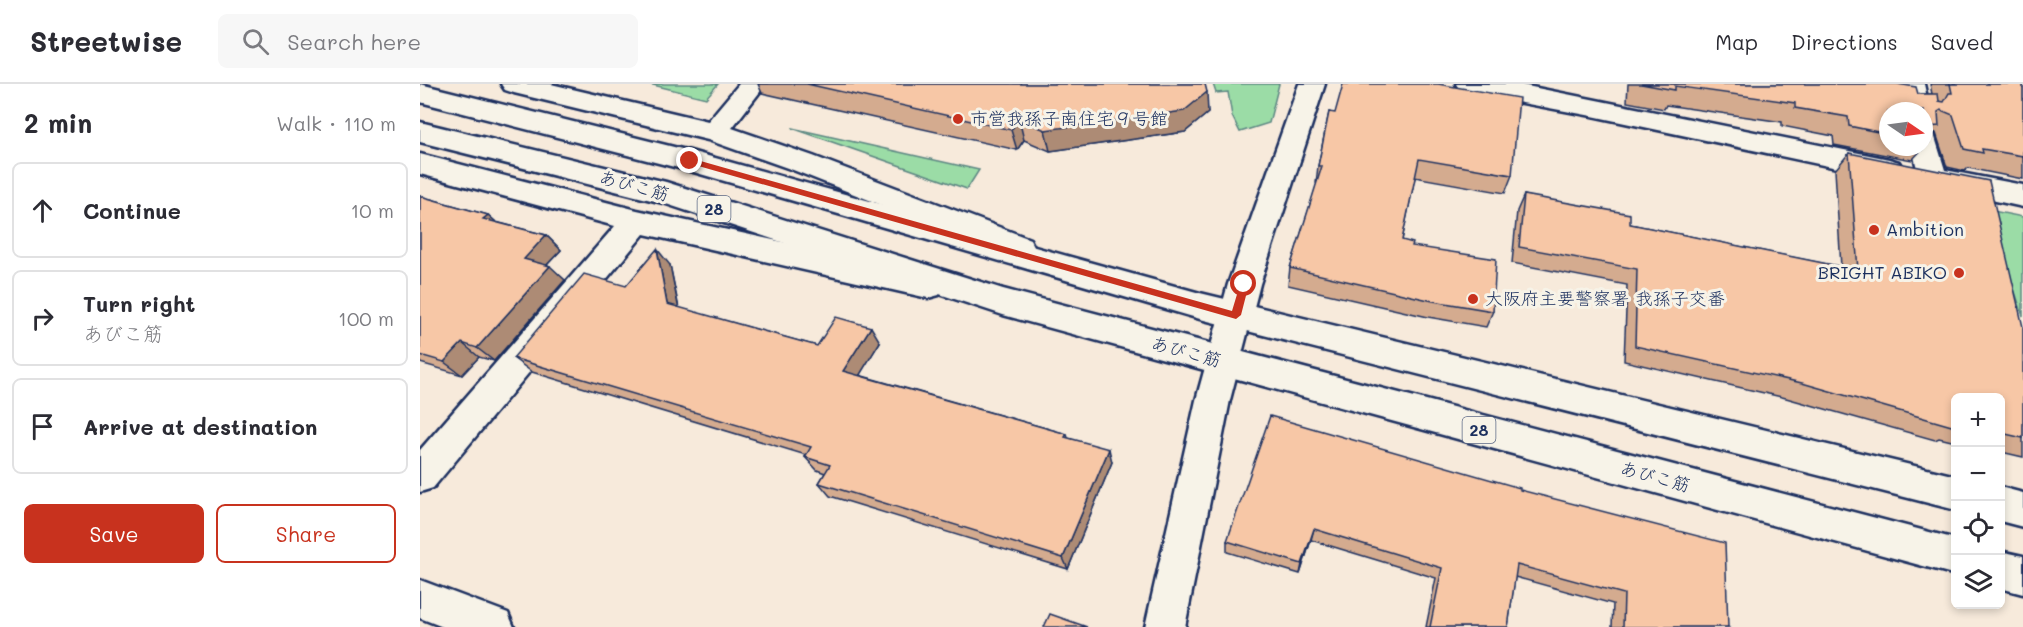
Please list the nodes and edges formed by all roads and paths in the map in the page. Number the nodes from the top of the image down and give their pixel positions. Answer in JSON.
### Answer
{"nodes":[{"id":1,"x":514,"y":84,"type":"edge"},
{"id":2,"x":753,"y":84,"type":"edge"},
{"id":3,"x":1312,"y":84,"type":"edge"},
{"id":4,"x":1469,"y":84,"type":"edge"},
{"id":5,"x":1911,"y":84,"type":"edge"},
{"id":6,"x":420,"y":93,"type":"edge"},
{"id":7,"x":1592,"y":95,"type":"edge"},
{"id":8,"x":1915,"y":102,"type":"edge"},
{"id":9,"x":420,"y":132,"type":"edge"},
{"id":10,"x":714,"y":132,"type":"junction"},
{"id":11,"x":1928,"y":156,"type":"edge"},
{"id":12,"x":420,"y":164,"type":"edge"},
{"id":13,"x":1933,"y":178,"type":"junction"},
{"id":14,"x":2023,"y":196,"type":"edge"},
{"id":15,"x":637,"y":221,"type":"junction"},
{"id":16,"x":1070,"y":267,"type":"junction"},
{"id":17,"x":1003,"y":302,"type":"junction"},
{"id":18,"x":1236,"y":315,"type":"junction"},
{"id":19,"x":1223,"y":362,"type":"junction"},
{"id":20,"x":420,"y":476,"type":"edge"},
{"id":21,"x":1951,"y":492,"type":"edge"},
{"id":22,"x":2005,"y":505,"type":"edge"},
{"id":23,"x":2023,"y":510,"type":"edge"},
{"id":24,"x":1951,"y":556,"type":"edge"},
{"id":25,"x":2005,"y":570,"type":"edge"},
{"id":26,"x":2023,"y":575,"type":"edge"},
{"id":27,"x":439,"y":613,"type":"edge"},
{"id":28,"x":494,"y":627,"type":"edge"},
{"id":29,"x":1165,"y":627,"type":"edge"}],
"edges":[{"from":1,"to":10,"type":"main road"},
{"from":2,"to":10,"type":"main road"},
{"from":3,"to":18,"type":"main road"},
{"from":4,"to":7,"type":"main road"},
{"from":5,"to":8,"type":"main road"},
{"from":6,"to":16,"type":"main road","name":"あびこ筋","number":"28"},
{"from":7,"to":13,"type":"main road"},
{"from":9,"to":17,"type":"main road","name":"あびこ筋","number":"28"},
{"from":10,"to":16,"type":"main road"},
{"from":11,"to":13,"type":"main road"},
{"from":12,"to":15,"type":"main road"},
{"from":13,"to":14,"type":"main road"},
{"from":15,"to":17,"type":"main road"},
{"from":15,"to":20,"type":"main road"},
{"from":16,"to":18,"type":"main road","name":"あびこ筋","number":"28"},
{"from":17,"to":19,"type":"main road","name":"あびこ筋","number":"28"},
{"from":18,"to":19,"type":"main road"},
{"from":18,"to":21,"type":"main road","name":"あびこ筋","number":"28"},
{"from":19,"to":24,"type":"main road","name":"あびこ筋","number":"28"},
{"from":19,"to":29,"type":"main road"},
{"from":22,"to":23,"type":"main road"},
{"from":25,"to":26,"type":"main road"},
{"from":27,"to":28,"type":"main road"}]}
